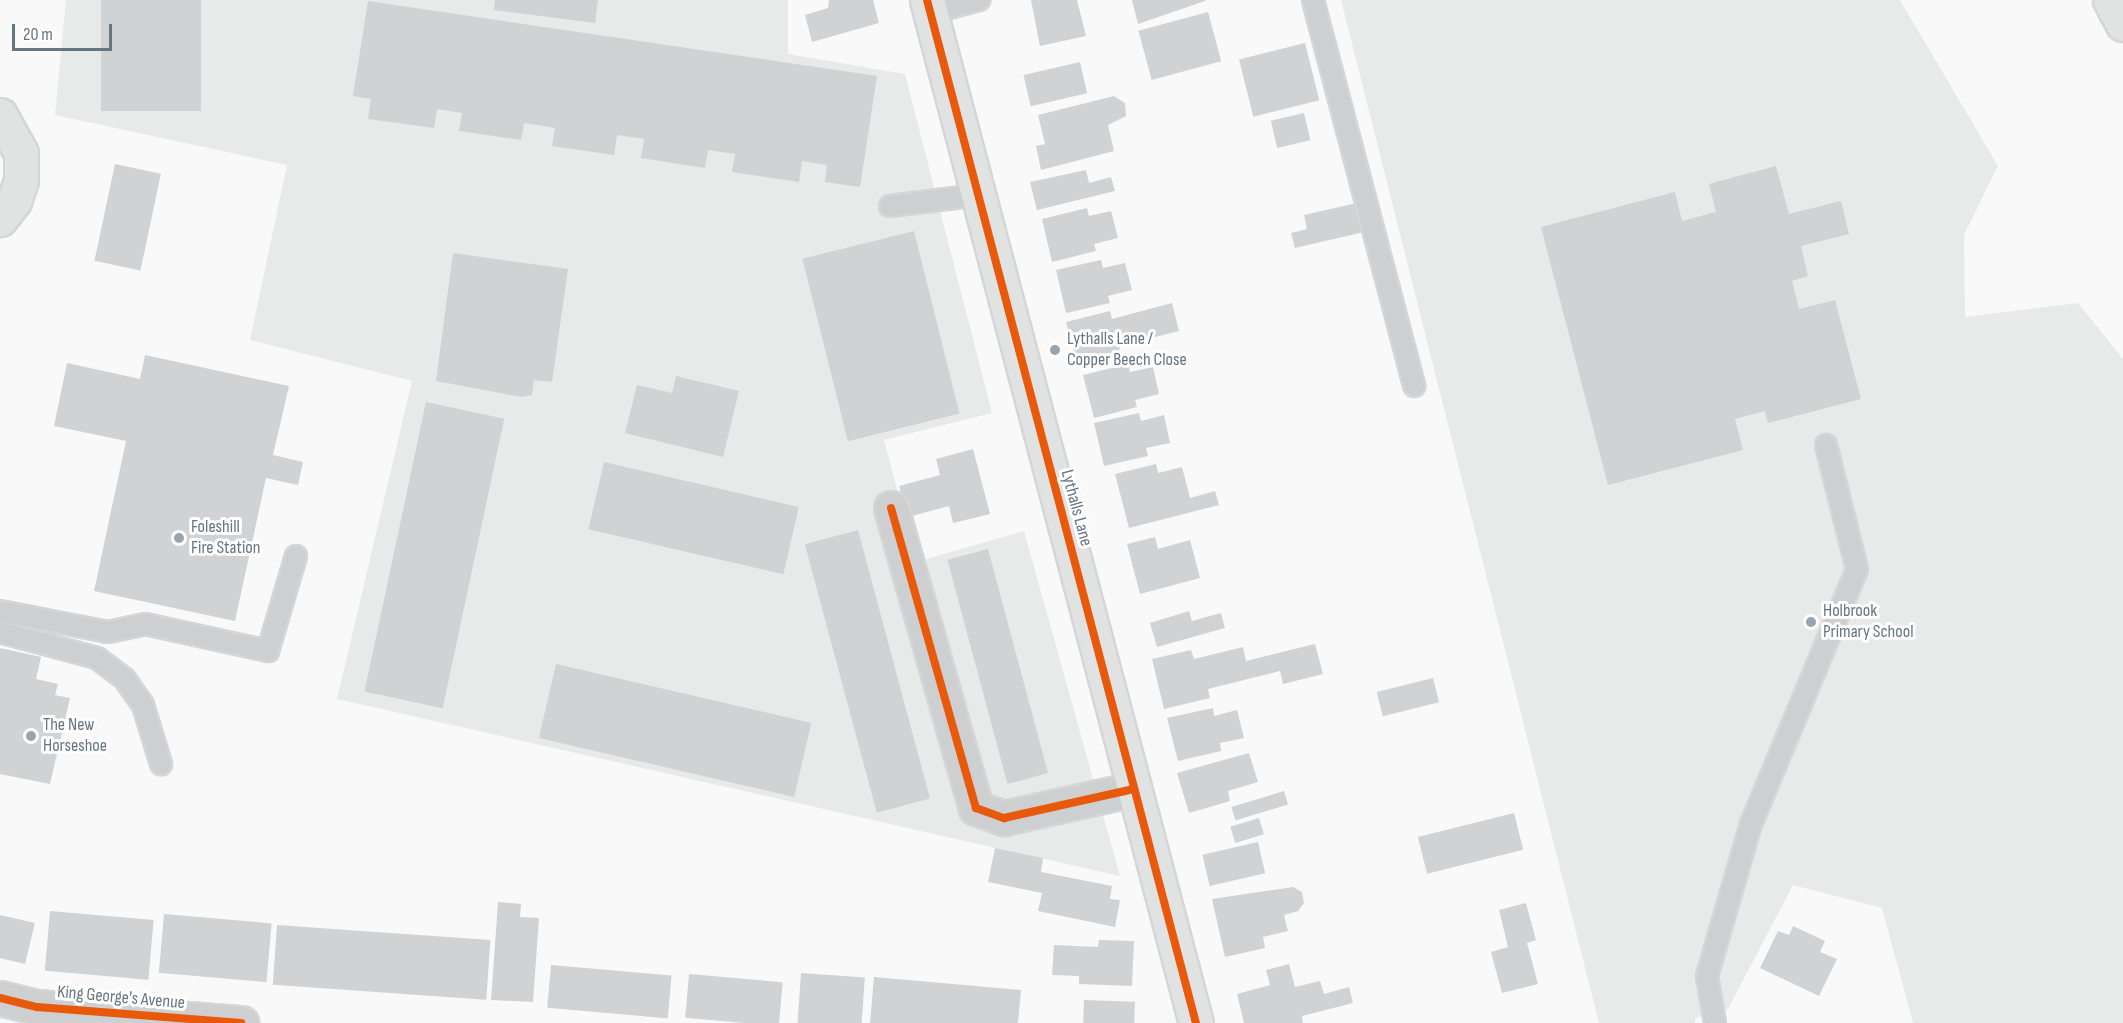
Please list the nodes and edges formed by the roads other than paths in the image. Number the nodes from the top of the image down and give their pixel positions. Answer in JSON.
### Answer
{"nodes":[{"id":1,"x":979,"y":0,"type":"edge"},
{"id":2,"x":1313,"y":0,"type":"edge"},
{"id":3,"x":2110,"y":0,"type":"edge"},
{"id":4,"x":929,"y":7,"type":"edge"},
{"id":5,"x":2123,"y":24,"type":"edge"},
{"id":6,"x":0,"y":115,"type":"edge"},
{"id":7,"x":978,"y":195,"type":"junction"},
{"id":8,"x":890,"y":206,"type":"dead end"},
{"id":9,"x":0,"y":219,"type":"edge"},
{"id":10,"x":1414,"y":386,"type":"dead end"},
{"id":11,"x":1826,"y":446,"type":"dead end"},
{"id":12,"x":891,"y":508,"type":"dead end"},
{"id":13,"x":296,"y":556,"type":"dead end"},
{"id":14,"x":0,"y":611,"type":"edge"},
{"id":15,"x":0,"y":632,"type":"edge"},
{"id":16,"x":161,"y":764,"type":"dead end"},
{"id":17,"x":1134,"y":789,"type":"junction"},
{"id":18,"x":14,"y":1008,"type":"edge"},
{"id":19,"x":143,"y":1019,"type":"edge"},
{"id":20,"x":240,"y":1023,"type":"edge"},
{"id":21,"x":1196,"y":1023,"type":"edge"},
{"id":22,"x":1715,"y":1023,"type":"edge"}],
"edges":[{"from":1,"to":4,"type":"lane"},
{"from":2,"to":10,"type":"lane"},
{"from":3,"to":5,"type":"main road"},
{"from":4,"to":7,"type":"main road","name":"Lythalls Lane"},
{"from":6,"to":9,"type":"main road"},
{"from":7,"to":8,"type":"lane"},
{"from":7,"to":17,"type":"main road","name":"Lythalls Lane"},
{"from":11,"to":22,"type":"lane"},
{"from":12,"to":17,"type":"street"},
{"from":13,"to":14,"type":"lane"},
{"from":15,"to":16,"type":"lane"},
{"from":17,"to":21,"type":"main road","name":"Lythalls Lane"},
{"from":18,"to":19,"type":"street","name":"King George's Avenue"},
{"from":19,"to":20,"type":"street","name":"King George's Avenue"}]}
